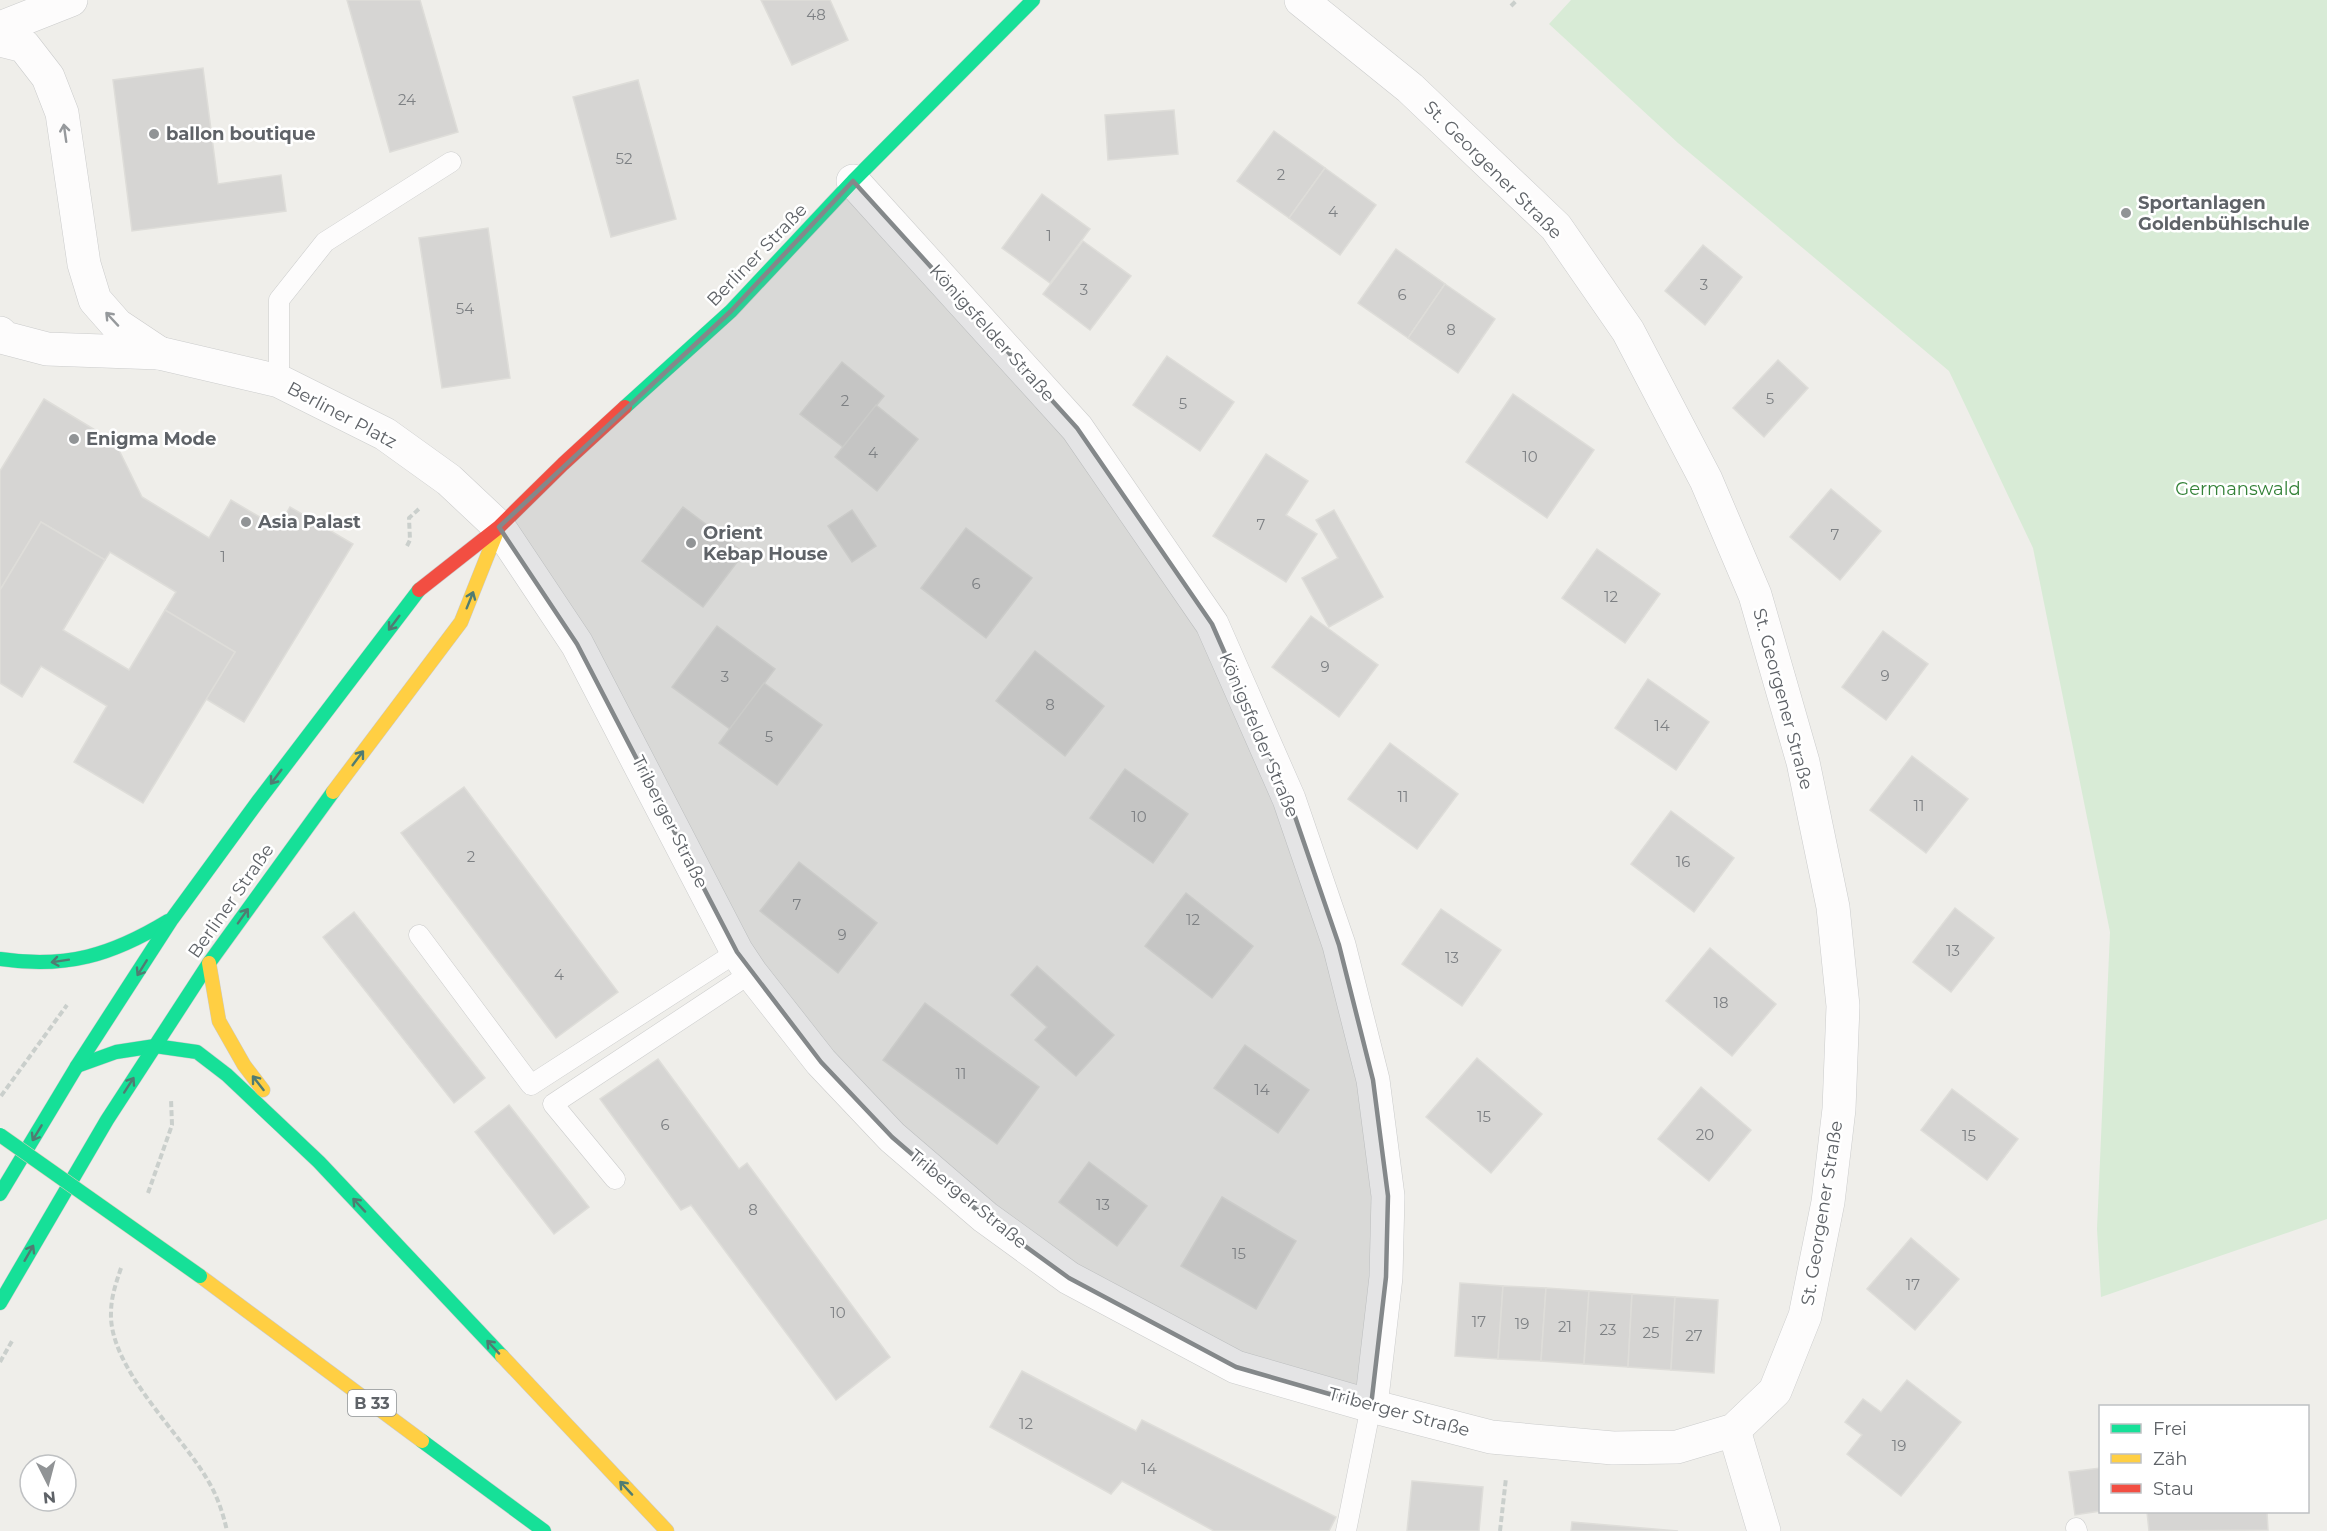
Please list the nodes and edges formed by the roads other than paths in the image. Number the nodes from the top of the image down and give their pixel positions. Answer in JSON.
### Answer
{"nodes":[{"id":1,"x":71,"y":0,"type":"edge"},
{"id":2,"x":1033,"y":0,"type":"edge"},
{"id":3,"x":1301,"y":0,"type":"edge"},
{"id":4,"x":0,"y":28,"type":"edge"},
{"id":5,"x":0,"y":40,"type":"edge"},
{"id":6,"x":451,"y":162,"type":"dead end"},
{"id":7,"x":853,"y":181,"type":"junction"},
{"id":8,"x":0,"y":333,"type":"edge"},
{"id":9,"x":159,"y":353,"type":"junction"},
{"id":10,"x":279,"y":381,"type":"junction"},
{"id":11,"x":499,"y":527,"type":"junction"},
{"id":12,"x":172,"y":918,"type":"junction"},
{"id":13,"x":419,"y":935,"type":"dead end"},
{"id":14,"x":0,"y":958,"type":"edge"},
{"id":15,"x":744,"y":962,"type":"junction"},
{"id":16,"x":209,"y":963,"type":"junction"},
{"id":17,"x":155,"y":1046,"type":"junction"},
{"id":18,"x":77,"y":1066,"type":"junction"},
{"id":19,"x":0,"y":1135,"type":"edge"},
{"id":20,"x":319,"y":1162,"type":"junction"},
{"id":21,"x":615,"y":1179,"type":"dead end"},
{"id":22,"x":0,"y":1194,"type":"edge"},
{"id":23,"x":0,"y":1303,"type":"edge"},
{"id":24,"x":1371,"y":1406,"type":"junction"},
{"id":25,"x":1734,"y":1430,"type":"junction"},
{"id":26,"x":544,"y":1531,"type":"edge"},
{"id":27,"x":667,"y":1531,"type":"edge"},
{"id":28,"x":1346,"y":1531,"type":"edge"},
{"id":29,"x":1764,"y":1531,"type":"edge"}],
"edges":[{"from":1,"to":4,"type":"street"},
{"from":2,"to":7,"type":"street","name":"Berliner Straße"},
{"from":3,"to":25,"type":"street","name":"St. Georgener Straße"},
{"from":9,"to":5,"type":"street","name":"Berliner Platz","one_way":true},
{"from":6,"to":10,"type":"lane"},
{"from":7,"to":11,"type":"street","name":"Berliner Straße"},
{"from":7,"to":24,"type":"street","name":"Königsfelder Straße"},
{"from":8,"to":9,"type":"street","name":"Berliner Platz"},
{"from":9,"to":10,"type":"street","name":"Berliner Platz"},
{"from":10,"to":11,"type":"street","name":"Berliner Platz"},
{"from":11,"to":12,"type":"street","name":"Berliner Straße","one_way":true},
{"from":11,"to":15,"type":"street","name":"Triberger Straße"},
{"from":16,"to":11,"type":"street","name":"Berliner Straße","one_way":true},
{"from":12,"to":14,"type":"street","one_way":true},
{"from":12,"to":18,"type":"street","name":"Berliner Straße","one_way":true},
{"from":13,"to":15,"type":"lane"},
{"from":15,"to":21,"type":"lane"},
{"from":15,"to":24,"type":"street","name":"Triberger Straße"},
{"from":16,"to":17,"type":"street","name":"Berliner Straße"},
{"from":20,"to":16,"type":"street","one_way":true},
{"from":17,"to":18,"type":"street"},
{"from":17,"to":20,"type":"street"},
{"from":23,"to":17,"type":"street","name":"Berliner Straße","one_way":true},
{"from":18,"to":22,"type":"street","name":"Berliner Straße","one_way":true},
{"from":19,"to":26,"type":"street","number":"B 33","bridge":true},
{"from":27,"to":20,"type":"street","one_way":true},
{"from":24,"to":25,"type":"street","name":"Triberger Straße"},
{"from":24,"to":28,"type":"lane"},
{"from":25,"to":29,"type":"street"}]}
